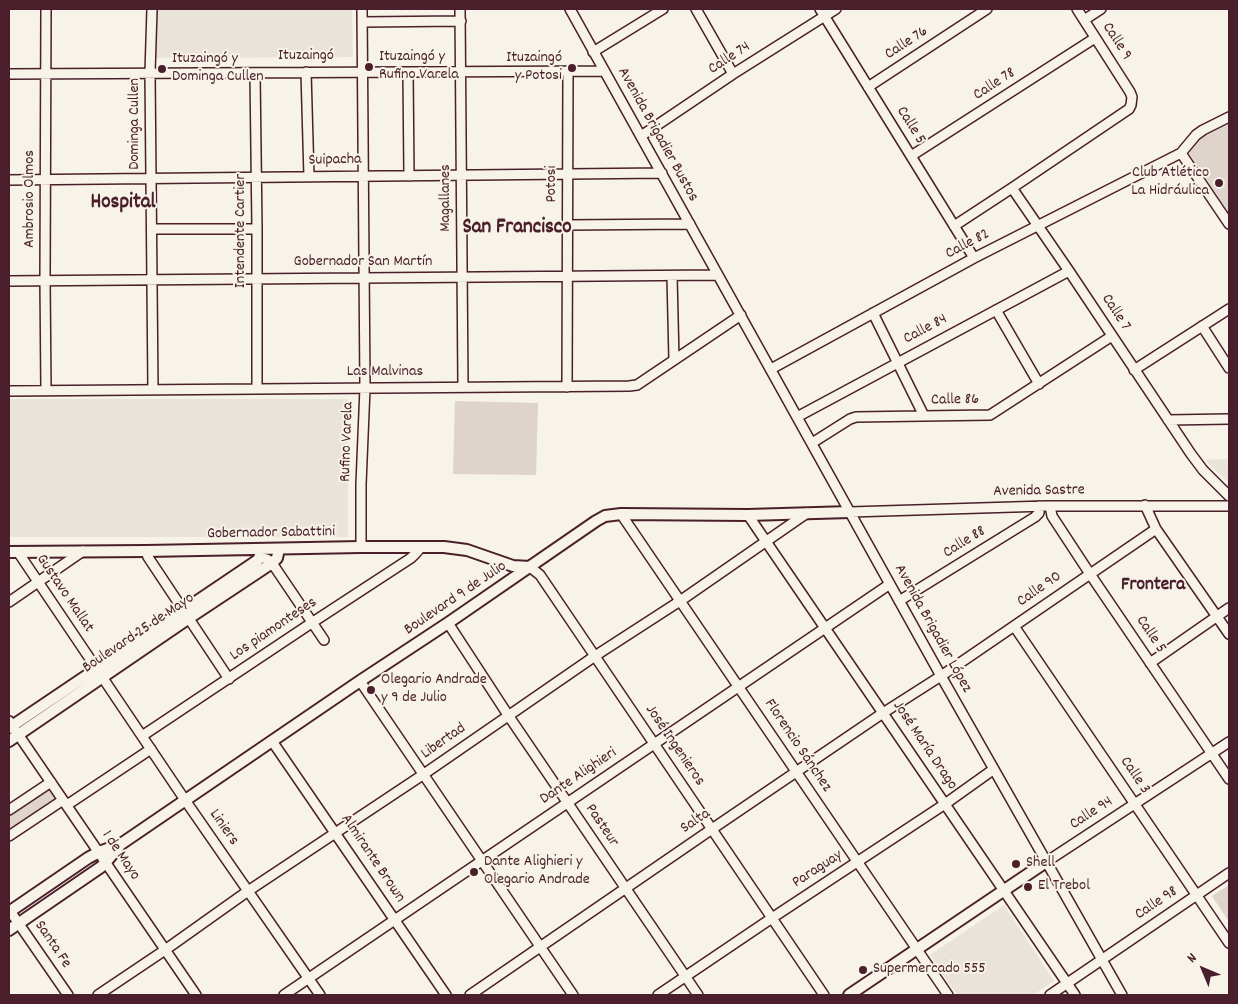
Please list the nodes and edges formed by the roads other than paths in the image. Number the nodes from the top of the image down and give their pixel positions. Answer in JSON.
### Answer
{"nodes":[{"id":1,"x":46,"y":9,"type":"edge"},
{"id":2,"x":152,"y":9,"type":"edge"},
{"id":3,"x":362,"y":9,"type":"edge"},
{"id":4,"x":460,"y":9,"type":"edge"},
{"id":5,"x":570,"y":9,"type":"edge"},
{"id":6,"x":663,"y":9,"type":"edge"},
{"id":7,"x":696,"y":9,"type":"edge"},
{"id":8,"x":836,"y":9,"type":"edge"},
{"id":9,"x":987,"y":9,"type":"edge"},
{"id":10,"x":1077,"y":9,"type":"edge"},
{"id":11,"x":1101,"y":9,"type":"edge"},
{"id":12,"x":822,"y":12,"type":"edge"},
{"id":13,"x":1084,"y":20,"type":"junction"},
{"id":14,"x":460,"y":21,"type":"junction"},
{"id":15,"x":362,"y":22,"type":"junction"},
{"id":16,"x":1095,"y":38,"type":"junction"},
{"id":17,"x":594,"y":52,"type":"junction"},
{"id":18,"x":568,"y":71,"type":"junction"},
{"id":19,"x":604,"y":71,"type":"junction"},
{"id":20,"x":306,"y":72,"type":"junction"},
{"id":21,"x":362,"y":72,"type":"junction"},
{"id":22,"x":408,"y":72,"type":"junction"},
{"id":23,"x":461,"y":72,"type":"junction"},
{"id":24,"x":150,"y":73,"type":"junction"},
{"id":25,"x":256,"y":73,"type":"junction"},
{"id":26,"x":9,"y":74,"type":"edge"},
{"id":27,"x":46,"y":74,"type":"junction"},
{"id":28,"x":733,"y":74,"type":"junction"},
{"id":29,"x":868,"y":87,"type":"junction"},
{"id":30,"x":1229,"y":117,"type":"edge"},
{"id":31,"x":641,"y":136,"type":"junction"},
{"id":32,"x":1181,"y":153,"type":"junction"},
{"id":33,"x":912,"y":156,"type":"junction"},
{"id":34,"x":662,"y":173,"type":"junction"},
{"id":35,"x":568,"y":174,"type":"junction"},
{"id":36,"x":462,"y":175,"type":"junction"},
{"id":37,"x":363,"y":176,"type":"junction"},
{"id":38,"x":410,"y":176,"type":"junction"},
{"id":39,"x":257,"y":177,"type":"junction"},
{"id":40,"x":309,"y":177,"type":"junction"},
{"id":41,"x":151,"y":178,"type":"junction"},
{"id":42,"x":46,"y":179,"type":"junction"},
{"id":43,"x":9,"y":180,"type":"edge"},
{"id":44,"x":1012,"y":188,"type":"junction"},
{"id":45,"x":690,"y":224,"type":"junction"},
{"id":46,"x":1229,"y":224,"type":"edge"},
{"id":47,"x":568,"y":225,"type":"junction"},
{"id":48,"x":1038,"y":225,"type":"junction"},
{"id":49,"x":954,"y":226,"type":"junction"},
{"id":50,"x":152,"y":229,"type":"junction"},
{"id":51,"x":257,"y":229,"type":"junction"},
{"id":52,"x":974,"y":258,"type":"junction"},
{"id":53,"x":1069,"y":271,"type":"junction"},
{"id":54,"x":718,"y":275,"type":"junction"},
{"id":55,"x":568,"y":276,"type":"junction"},
{"id":56,"x":672,"y":276,"type":"junction"},
{"id":57,"x":462,"y":277,"type":"junction"},
{"id":58,"x":364,"y":278,"type":"junction"},
{"id":59,"x":257,"y":279,"type":"junction"},
{"id":60,"x":45,"y":280,"type":"junction"},
{"id":61,"x":153,"y":280,"type":"junction"},
{"id":62,"x":9,"y":281,"type":"edge"},
{"id":63,"x":1229,"y":309,"type":"edge"},
{"id":64,"x":996,"y":310,"type":"junction"},
{"id":65,"x":873,"y":313,"type":"junction"},
{"id":66,"x":741,"y":315,"type":"junction"},
{"id":67,"x":1202,"y":326,"type":"junction"},
{"id":68,"x":1112,"y":336,"type":"junction"},
{"id":69,"x":674,"y":360,"type":"junction"},
{"id":70,"x":898,"y":363,"type":"junction"},
{"id":71,"x":1229,"y":368,"type":"edge"},
{"id":72,"x":771,"y":369,"type":"junction"},
{"id":73,"x":1134,"y":370,"type":"junction"},
{"id":74,"x":1039,"y":384,"type":"junction"},
{"id":75,"x":567,"y":387,"type":"junction"},
{"id":76,"x":365,"y":388,"type":"junction"},
{"id":77,"x":463,"y":388,"type":"junction"},
{"id":78,"x":257,"y":389,"type":"junction"},
{"id":79,"x":46,"y":390,"type":"junction"},
{"id":80,"x":153,"y":390,"type":"junction"},
{"id":81,"x":9,"y":391,"type":"edge"},
{"id":82,"x":924,"y":416,"type":"junction"},
{"id":83,"x":797,"y":417,"type":"junction"},
{"id":84,"x":1229,"y":419,"type":"edge"},
{"id":85,"x":1168,"y":420,"type":"junction"},
{"id":86,"x":812,"y":443,"type":"junction"},
{"id":87,"x":1229,"y":496,"type":"edge"},
{"id":88,"x":1145,"y":505,"type":"junction"},
{"id":89,"x":1039,"y":506,"type":"junction"},
{"id":90,"x":1050,"y":506,"type":"junction"},
{"id":91,"x":1229,"y":506,"type":"edge"},
{"id":92,"x":850,"y":512,"type":"junction"},
{"id":93,"x":807,"y":513,"type":"junction"},
{"id":94,"x":621,"y":514,"type":"junction"},
{"id":95,"x":748,"y":515,"type":"junction"},
{"id":96,"x":1156,"y":529,"type":"junction"},
{"id":97,"x":766,"y":542,"type":"junction"},
{"id":98,"x":361,"y":547,"type":"junction"},
{"id":99,"x":421,"y":547,"type":"junction"},
{"id":100,"x":279,"y":549,"type":"junction"},
{"id":101,"x":146,"y":551,"type":"junction"},
{"id":102,"x":13,"y":552,"type":"edge"},
{"id":103,"x":83,"y":552,"type":"junction"},
{"id":104,"x":260,"y":553,"type":"junction"},
{"id":105,"x":272,"y":563,"type":"junction"},
{"id":106,"x":530,"y":567,"type":"junction"},
{"id":107,"x":1090,"y":574,"type":"junction"},
{"id":108,"x":38,"y":582,"type":"junction"},
{"id":109,"x":890,"y":584,"type":"junction"},
{"id":110,"x":680,"y":601,"type":"junction"},
{"id":111,"x":900,"y":601,"type":"junction"},
{"id":112,"x":9,"y":602,"type":"edge"},
{"id":113,"x":1229,"y":608,"type":"edge"},
{"id":114,"x":186,"y":614,"type":"junction"},
{"id":115,"x":1217,"y":616,"type":"junction"},
{"id":116,"x":313,"y":622,"type":"junction"},
{"id":117,"x":448,"y":623,"type":"junction"},
{"id":118,"x":1014,"y":626,"type":"junction"},
{"id":119,"x":826,"y":628,"type":"junction"},
{"id":120,"x":1229,"y":634,"type":"edge"},
{"id":121,"x":324,"y":640,"type":"dead end"},
{"id":122,"x":596,"y":656,"type":"junction"},
{"id":123,"x":1150,"y":663,"type":"junction"},
{"id":124,"x":99,"y":673,"type":"junction"},
{"id":125,"x":941,"y":676,"type":"junction"},
{"id":126,"x":229,"y":679,"type":"junction"},
{"id":127,"x":360,"y":681,"type":"junction"},
{"id":128,"x":739,"y":687,"type":"junction"},
{"id":129,"x":883,"y":713,"type":"junction"},
{"id":130,"x":508,"y":715,"type":"junction"},
{"id":131,"x":11,"y":730,"type":"edge"},
{"id":132,"x":142,"y":736,"type":"junction"},
{"id":133,"x":272,"y":740,"type":"junction"},
{"id":134,"x":1229,"y":742,"type":"edge"},
{"id":135,"x":655,"y":744,"type":"junction"},
{"id":136,"x":151,"y":749,"type":"junction"},
{"id":137,"x":1212,"y":753,"type":"junction"},
{"id":138,"x":994,"y":770,"type":"junction"},
{"id":139,"x":797,"y":773,"type":"junction"},
{"id":140,"x":424,"y":774,"type":"junction"},
{"id":141,"x":1229,"y":779,"type":"edge"},
{"id":142,"x":51,"y":782,"type":"junction"},
{"id":143,"x":185,"y":800,"type":"junction"},
{"id":144,"x":65,"y":802,"type":"junction"},
{"id":145,"x":568,"y":803,"type":"junction"},
{"id":146,"x":1135,"y":803,"type":"junction"},
{"id":147,"x":945,"y":804,"type":"junction"},
{"id":148,"x":9,"y":810,"type":"edge"},
{"id":149,"x":712,"y":829,"type":"junction"},
{"id":150,"x":336,"y":833,"type":"junction"},
{"id":151,"x":9,"y":836,"type":"edge"},
{"id":152,"x":121,"y":844,"type":"junction"},
{"id":153,"x":99,"y":852,"type":"junction"},
{"id":154,"x":482,"y":861,"type":"junction"},
{"id":155,"x":106,"y":862,"type":"junction"},
{"id":156,"x":857,"y":862,"type":"junction"},
{"id":157,"x":1046,"y":862,"type":"junction"},
{"id":158,"x":1229,"y":873,"type":"edge"},
{"id":159,"x":626,"y":889,"type":"junction"},
{"id":160,"x":1003,"y":890,"type":"junction"},
{"id":161,"x":248,"y":891,"type":"junction"},
{"id":162,"x":1197,"y":895,"type":"junction"},
{"id":163,"x":10,"y":911,"type":"edge"},
{"id":164,"x":772,"y":918,"type":"junction"},
{"id":165,"x":395,"y":920,"type":"junction"},
{"id":166,"x":19,"y":924,"type":"junction"},
{"id":167,"x":9,"y":930,"type":"edge"},
{"id":168,"x":1229,"y":943,"type":"edge"},
{"id":169,"x":540,"y":948,"type":"junction"},
{"id":170,"x":917,"y":949,"type":"junction"},
{"id":171,"x":166,"y":950,"type":"junction"},
{"id":172,"x":1102,"y":960,"type":"junction"},
{"id":173,"x":685,"y":976,"type":"junction"},
{"id":174,"x":308,"y":979,"type":"junction"},
{"id":175,"x":1067,"y":984,"type":"junction"},
{"id":176,"x":68,"y":995,"type":"edge"},
{"id":177,"x":98,"y":995,"type":"edge"},
{"id":178,"x":196,"y":995,"type":"edge"},
{"id":179,"x":284,"y":995,"type":"edge"},
{"id":180,"x":320,"y":995,"type":"edge"},
{"id":181,"x":446,"y":995,"type":"edge"},
{"id":182,"x":470,"y":995,"type":"edge"},
{"id":183,"x":573,"y":995,"type":"edge"},
{"id":184,"x":658,"y":995,"type":"edge"},
{"id":185,"x":698,"y":995,"type":"edge"},
{"id":186,"x":824,"y":995,"type":"edge"},
{"id":187,"x":849,"y":995,"type":"edge"},
{"id":188,"x":948,"y":995,"type":"edge"},
{"id":189,"x":1050,"y":995,"type":"edge"},
{"id":190,"x":1074,"y":995,"type":"edge"},
{"id":191,"x":1122,"y":995,"type":"edge"}],
"edges":[{"from":1,"to":27,"type":"street","name":"Ambrosio Olmos"},
{"from":2,"to":24,"type":"street","name":"Dominga Cullen"},
{"from":3,"to":15,"type":"street","name":"Rufino Varela"},
{"from":4,"to":14,"type":"street","name":"Magallanes"},
{"from":5,"to":17,"type":"street","name":"Avenida Brigadier Bustos"},
{"from":6,"to":17,"type":"street"},
{"from":7,"to":28,"type":"street"},
{"from":8,"to":12,"type":"street","name":"Calle 74"},
{"from":9,"to":29,"type":"street","name":"Calle 76"},
{"from":10,"to":13,"type":"street","name":"Calle 9"},
{"from":11,"to":13,"type":"street"},
{"from":12,"to":28,"type":"street","name":"Calle 74"},
{"from":12,"to":29,"type":"street","name":"Calle 5"},
{"from":13,"to":16,"type":"street","name":"Calle 9"},
{"from":14,"to":15,"type":"street"},
{"from":14,"to":23,"type":"street","name":"Magallanes"},
{"from":15,"to":21,"type":"street","name":"Rufino Varela"},
{"from":16,"to":33,"type":"street","name":"Calle 78"},
{"from":16,"to":44,"type":"street","name":"Calle 9"},
{"from":17,"to":19,"type":"street","name":"Avenida Brigadier Bustos"},
{"from":18,"to":19,"type":"street","name":"Ituzaingó"},
{"from":18,"to":23,"type":"street","name":"Ituzaingó"},
{"from":18,"to":35,"type":"street","name":"Potosi"},
{"from":19,"to":31,"type":"street","name":"Avenida Brigadier Bustos"},
{"from":20,"to":21,"type":"street","name":"Ituzaingó"},
{"from":20,"to":25,"type":"street","name":"Ituzaingó"},
{"from":20,"to":40,"type":"street"},
{"from":21,"to":22,"type":"street","name":"Ituzaingó"},
{"from":21,"to":37,"type":"street","name":"Rufino Varela"},
{"from":22,"to":23,"type":"street","name":"Ituzaingó"},
{"from":22,"to":38,"type":"street"},
{"from":23,"to":36,"type":"street","name":"Magallanes"},
{"from":24,"to":25,"type":"street","name":"Ituzaingó"},
{"from":24,"to":27,"type":"street","name":"Ituzaingó"},
{"from":24,"to":41,"type":"street","name":"Dominga Cullen"},
{"from":25,"to":39,"type":"street","name":"Intendente Cartier"},
{"from":26,"to":27,"type":"street","name":"Ituzaingó"},
{"from":27,"to":42,"type":"street","name":"Ambrosio Olmos"},
{"from":28,"to":31,"type":"street","name":"Calle 74"},
{"from":29,"to":33,"type":"street","name":"Calle 5"},
{"from":30,"to":32,"type":"street"},
{"from":31,"to":34,"type":"street","name":"Avenida Brigadier Bustos"},
{"from":32,"to":46,"type":"street"},
{"from":32,"to":48,"type":"street","name":"Calle 82"},
{"from":33,"to":49,"type":"street","name":"Calle 5"},
{"from":34,"to":35,"type":"street","name":"Suipacha"},
{"from":34,"to":45,"type":"street","name":"Avenida Brigadier Bustos"},
{"from":35,"to":36,"type":"street","name":"Suipacha"},
{"from":35,"to":47,"type":"street","name":"Potosi"},
{"from":36,"to":38,"type":"street","name":"Suipacha"},
{"from":36,"to":57,"type":"street","name":"Magallanes"},
{"from":37,"to":38,"type":"street","name":"Suipacha"},
{"from":37,"to":40,"type":"street","name":"Suipacha"},
{"from":37,"to":58,"type":"street","name":"Rufino Varela"},
{"from":39,"to":40,"type":"street","name":"Suipacha"},
{"from":39,"to":41,"type":"street","name":"Suipacha"},
{"from":39,"to":51,"type":"street","name":"Intendente Cartier"},
{"from":41,"to":42,"type":"street","name":"Suipacha"},
{"from":41,"to":50,"type":"street","name":"Dominga Cullen"},
{"from":42,"to":43,"type":"street","name":"Suipacha"},
{"from":42,"to":60,"type":"street","name":"Ambrosio Olmos"},
{"from":44,"to":48,"type":"street","name":"Calle 7"},
{"from":44,"to":49,"type":"street"},
{"from":45,"to":47,"type":"street"},
{"from":45,"to":54,"type":"street","name":"Avenida Brigadier Bustos"},
{"from":47,"to":55,"type":"street","name":"Potosi"},
{"from":48,"to":52,"type":"street","name":"Calle 82"},
{"from":48,"to":53,"type":"street","name":"Calle 7"},
{"from":49,"to":52,"type":"street","name":"Calle 5"},
{"from":50,"to":51,"type":"street"},
{"from":50,"to":61,"type":"street","name":"Dominga Cullen"},
{"from":51,"to":59,"type":"street","name":"Intendente Cartier"},
{"from":52,"to":65,"type":"street","name":"Calle 82"},
{"from":53,"to":64,"type":"street","name":"Calle 84"},
{"from":53,"to":68,"type":"street","name":"Calle 7"},
{"from":54,"to":56,"type":"street","name":"Gobernador San Martín"},
{"from":54,"to":66,"type":"street","name":"Avenida Brigadier López"},
{"from":55,"to":56,"type":"street","name":"Gobernador San Martín"},
{"from":55,"to":57,"type":"street","name":"Gobernador San Martín"},
{"from":55,"to":75,"type":"street","name":"Potosi"},
{"from":56,"to":69,"type":"street"},
{"from":57,"to":58,"type":"street","name":"Gobernador San Martín"},
{"from":57,"to":77,"type":"street","name":"Magallanes"},
{"from":58,"to":59,"type":"street","name":"Gobernador San Martín"},
{"from":58,"to":76,"type":"street","name":"Rufino Varela"},
{"from":59,"to":61,"type":"street","name":"Gobernador San Martín"},
{"from":59,"to":78,"type":"street","name":"Intendente Cartier"},
{"from":60,"to":61,"type":"street","name":"Gobernador San Martín"},
{"from":60,"to":62,"type":"street","name":"Gobernador San Martín"},
{"from":60,"to":79,"type":"street","name":"Ambrosio Olmos"},
{"from":61,"to":80,"type":"street","name":"Dominga Cullen"},
{"from":63,"to":67,"type":"street"},
{"from":64,"to":70,"type":"street","name":"Calle 84"},
{"from":64,"to":74,"type":"street"},
{"from":65,"to":70,"type":"street"},
{"from":65,"to":72,"type":"street","name":"Calle 82"},
{"from":66,"to":69,"type":"street","name":"Las Malvinas"},
{"from":66,"to":72,"type":"street","name":"Avenida Brigadier López"},
{"from":67,"to":71,"type":"street"},
{"from":67,"to":73,"type":"street"},
{"from":68,"to":73,"type":"street","name":"Calle 7"},
{"from":68,"to":74,"type":"street","name":"Calle 86"},
{"from":69,"to":75,"type":"street","name":"Las Malvinas"},
{"from":70,"to":82,"type":"street"},
{"from":70,"to":83,"type":"street","name":"Calle 84"},
{"from":72,"to":83,"type":"street","name":"Avenida Brigadier López"},
{"from":73,"to":85,"type":"street","name":"Calle 7"},
{"from":74,"to":82,"type":"street","name":"Calle 86"},
{"from":75,"to":77,"type":"street","name":"Las Malvinas"},
{"from":76,"to":77,"type":"street","name":"Las Malvinas"},
{"from":76,"to":78,"type":"street","name":"Las Malvinas"},
{"from":76,"to":98,"type":"street","name":"Rufino Varela"},
{"from":78,"to":80,"type":"street","name":"Las Malvinas"},
{"from":79,"to":80,"type":"street","name":"Las Malvinas"},
{"from":79,"to":81,"type":"street","name":"Las Malvinas"},
{"from":82,"to":86,"type":"street","name":"Calle 86"},
{"from":83,"to":86,"type":"street","name":"Avenida Brigadier López"},
{"from":84,"to":85,"type":"street"},
{"from":85,"to":87,"type":"street","name":"Calle 7"},
{"from":86,"to":92,"type":"street","name":"Avenida Brigadier López"},
{"from":88,"to":90,"type":"street","name":"Avenida Sastre"},
{"from":88,"to":91,"type":"street","name":"Avenida Sastre"},
{"from":88,"to":96,"type":"street"},
{"from":89,"to":90,"type":"street","name":"Avenida Sastre"},
{"from":89,"to":92,"type":"street","name":"Avenida Sastre"},
{"from":89,"to":111,"type":"street","name":"Calle 88"},
{"from":90,"to":107,"type":"street","name":"Calle 5"},
{"from":92,"to":93,"type":"main road","name":"Boulevard 9 de Julio"},
{"from":92,"to":109,"type":"street","name":"Avenida Brigadier López"},
{"from":93,"to":95,"type":"main road","name":"Boulevard 9 de Julio"},
{"from":93,"to":97,"type":"street","name":"Libertad"},
{"from":94,"to":95,"type":"main road","name":"Boulevard 9 de Julio"},
{"from":94,"to":106,"type":"main road","name":"Boulevard 9 de Julio"},
{"from":94,"to":110,"type":"street","name":"Florencio Sánchez"},
{"from":95,"to":97,"type":"street","name":"José María Drago"},
{"from":96,"to":107,"type":"street","name":"Calle 90"},
{"from":96,"to":115,"type":"street"},
{"from":97,"to":110,"type":"street","name":"Libertad"},
{"from":97,"to":119,"type":"street","name":"José María Drago"},
{"from":98,"to":99,"type":"main road","name":"Gobernador Sabattini"},
{"from":98,"to":100,"type":"main road","name":"Gobernador Sabattini"},
{"from":99,"to":106,"type":"main road","name":"Gobernador Sabattini"},
{"from":99,"to":116,"type":"street","name":"Los piamonteses"},
{"from":100,"to":104,"type":"main road","name":"Gobernador Sabattini"},
{"from":100,"to":105,"type":"main road","name":"Boulevard 25 de Mayo"},
{"from":101,"to":103,"type":"main road","name":"Gobernador Sabattini"},
{"from":101,"to":104,"type":"main road","name":"Gobernador Sabattini"},
{"from":101,"to":114,"type":"street"},
{"from":102,"to":103,"type":"main road","name":"Gobernador Sabattini"},
{"from":102,"to":108,"type":"street","name":"Gustavo Mallat"},
{"from":103,"to":108,"type":"street"},
{"from":104,"to":105,"type":"street"},
{"from":104,"to":114,"type":"main road","name":"Boulevard 25 de Mayo"},
{"from":105,"to":114,"type":"main road","name":"Boulevard 25 de Mayo"},
{"from":105,"to":116,"type":"street"},
{"from":106,"to":117,"type":"main road","name":"Boulevard 9 de Julio"},
{"from":106,"to":122,"type":"street","name":"José Ingenieros"},
{"from":107,"to":118,"type":"street","name":"Calle 90"},
{"from":107,"to":123,"type":"street","name":"Calle 5"},
{"from":108,"to":112,"type":"street"},
{"from":108,"to":124,"type":"street","name":"Gustavo Mallat"},
{"from":109,"to":111,"type":"street","name":"Avenida Brigadier López"},
{"from":109,"to":119,"type":"street","name":"Dante Alighieri"},
{"from":110,"to":122,"type":"street","name":"Libertad"},
{"from":110,"to":128,"type":"street","name":"Florencio Sánchez"},
{"from":111,"to":125,"type":"street","name":"Avenida Brigadier López"},
{"from":113,"to":115,"type":"street"},
{"from":114,"to":124,"type":"main road","name":"Boulevard 25 de Mayo"},
{"from":114,"to":126,"type":"street"},
{"from":115,"to":120,"type":"street"},
{"from":115,"to":123,"type":"street"},
{"from":116,"to":121,"type":"street"},
{"from":116,"to":126,"type":"street","name":"Los piamonteses"},
{"from":117,"to":127,"type":"main road","name":"Boulevard 9 de Julio"},
{"from":117,"to":130,"type":"street","name":"Pasteur"},
{"from":118,"to":125,"type":"street","name":"Calle 90"},
{"from":118,"to":146,"type":"street","name":"Calle 3"},
{"from":119,"to":128,"type":"street","name":"Dante Alighieri"},
{"from":119,"to":129,"type":"street","name":"José María Drago"},
{"from":122,"to":130,"type":"street","name":"Libertad"},
{"from":122,"to":135,"type":"street","name":"José Ingenieros"},
{"from":123,"to":137,"type":"street","name":"Calle 5"},
{"from":124,"to":131,"type":"main road","name":"Boulevard 25 de Mayo"},
{"from":124,"to":132,"type":"street","name":"Liniers"},
{"from":125,"to":129,"type":"street","name":"Salta"},
{"from":125,"to":138,"type":"street","name":"Avenida Brigadier López"},
{"from":126,"to":132,"type":"street","name":"Los piamonteses"},
{"from":127,"to":133,"type":"main road","name":"Boulevard 9 de Julio"},
{"from":127,"to":140,"type":"street"},
{"from":128,"to":135,"type":"street","name":"Dante Alighieri"},
{"from":128,"to":139,"type":"street","name":"Florencio Sánchez"},
{"from":129,"to":139,"type":"street","name":"Salta"},
{"from":129,"to":147,"type":"street","name":"José María Drago"},
{"from":130,"to":140,"type":"street","name":"Libertad"},
{"from":130,"to":145,"type":"street","name":"Pasteur"},
{"from":131,"to":142,"type":"street","name":"1 de Mayo"},
{"from":132,"to":136,"type":"street","name":"Liniers"},
{"from":133,"to":143,"type":"main road","name":"Boulevard 9 de Julio"},
{"from":133,"to":150,"type":"street","name":"Almirante Brown"},
{"from":134,"to":137,"type":"street","name":"Calle 94"},
{"from":135,"to":145,"type":"street","name":"Dante Alighieri"},
{"from":135,"to":149,"type":"street","name":"José Ingenieros"},
{"from":136,"to":143,"type":"street","name":"Liniers"},
{"from":136,"to":144,"type":"street"},
{"from":137,"to":141,"type":"street","name":"Calle 5"},
{"from":137,"to":146,"type":"street","name":"Calle 94"},
{"from":138,"to":147,"type":"street","name":"Paraguay"},
{"from":138,"to":157,"type":"street","name":"Avenida Brigadier López"},
{"from":139,"to":149,"type":"street","name":"Salta"},
{"from":139,"to":156,"type":"street","name":"Florencio Sánchez"},
{"from":140,"to":150,"type":"street","name":"Libertad"},
{"from":140,"to":154,"type":"street"},
{"from":142,"to":144,"type":"street","name":"1 de Mayo"},
{"from":142,"to":148,"type":"street"},
{"from":143,"to":152,"type":"main road","name":"Boulevard 9 de Julio"},
{"from":143,"to":161,"type":"street","name":"Liniers"},
{"from":144,"to":151,"type":"street"},
{"from":144,"to":153,"type":"street","name":"1 de Mayo"},
{"from":145,"to":154,"type":"street","name":"Dante Alighieri"},
{"from":145,"to":159,"type":"street","name":"Pasteur"},
{"from":146,"to":157,"type":"street","name":"Calle 94"},
{"from":146,"to":162,"type":"street","name":"Calle 3"},
{"from":147,"to":156,"type":"street","name":"Paraguay"},
{"from":147,"to":160,"type":"street","name":"José María Drago"},
{"from":149,"to":159,"type":"street","name":"Salta"},
{"from":149,"to":164,"type":"street","name":"José Ingenieros"},
{"from":150,"to":161,"type":"street","name":"Libertad"},
{"from":150,"to":165,"type":"street","name":"Almirante Brown"},
{"from":152,"to":153,"type":"main road","name":"Boulevard 9 de Julio"},
{"from":152,"to":155,"type":"main road","name":"Boulevard 9 de Julio"},
{"from":153,"to":155,"type":"street","name":"1 de Mayo"},
{"from":153,"to":163,"type":"main road","name":"Boulevard 9 de Julio"},
{"from":154,"to":165,"type":"street","name":"Dante Alighieri"},
{"from":154,"to":169,"type":"street"},
{"from":155,"to":166,"type":"main road","name":"Boulevard 9 de Julio"},
{"from":155,"to":171,"type":"street","name":"1 de Mayo"},
{"from":156,"to":164,"type":"street","name":"Paraguay"},
{"from":156,"to":170,"type":"street","name":"Florencio Sánchez"},
{"from":157,"to":160,"type":"main road"},
{"from":157,"to":172,"type":"street","name":"Avenida Brigadier López"},
{"from":158,"to":162,"type":"street","name":"Calle 98"},
{"from":159,"to":169,"type":"street","name":"Salta"},
{"from":159,"to":173,"type":"street","name":"Pasteur"},
{"from":160,"to":170,"type":"main road"},
{"from":160,"to":175,"type":"street","name":"José María Drago"},
{"from":161,"to":171,"type":"street","name":"Libertad"},
{"from":161,"to":174,"type":"street","name":"Liniers"},
{"from":162,"to":168,"type":"street","name":"Calle 3"},
{"from":162,"to":172,"type":"street","name":"Calle 98"},
{"from":163,"to":166,"type":"street","name":"Santa Fe"},
{"from":164,"to":173,"type":"street","name":"Paraguay"},
{"from":164,"to":186,"type":"street","name":"José Ingenieros"},
{"from":165,"to":174,"type":"street","name":"Dante Alighieri"},
{"from":165,"to":181,"type":"street","name":"Almirante Brown"},
{"from":166,"to":167,"type":"main road","name":"Boulevard 9 de Julio"},
{"from":166,"to":176,"type":"street","name":"Santa Fe"},
{"from":169,"to":182,"type":"street","name":"Salta"},
{"from":169,"to":183,"type":"street"},
{"from":170,"to":187,"type":"main road"},
{"from":170,"to":188,"type":"street","name":"Florencio Sánchez"},
{"from":171,"to":177,"type":"street","name":"Libertad"},
{"from":171,"to":178,"type":"street","name":"1 de Mayo"},
{"from":172,"to":175,"type":"street","name":"Calle 98"},
{"from":172,"to":191,"type":"street","name":"Avenida Brigadier López"},
{"from":173,"to":184,"type":"street","name":"Paraguay"},
{"from":173,"to":185,"type":"street","name":"Pasteur"},
{"from":174,"to":179,"type":"street","name":"Dante Alighieri"},
{"from":174,"to":180,"type":"street","name":"Liniers"},
{"from":175,"to":189,"type":"street","name":"Calle 98"},
{"from":175,"to":190,"type":"street","name":"José María Drago"}]}
